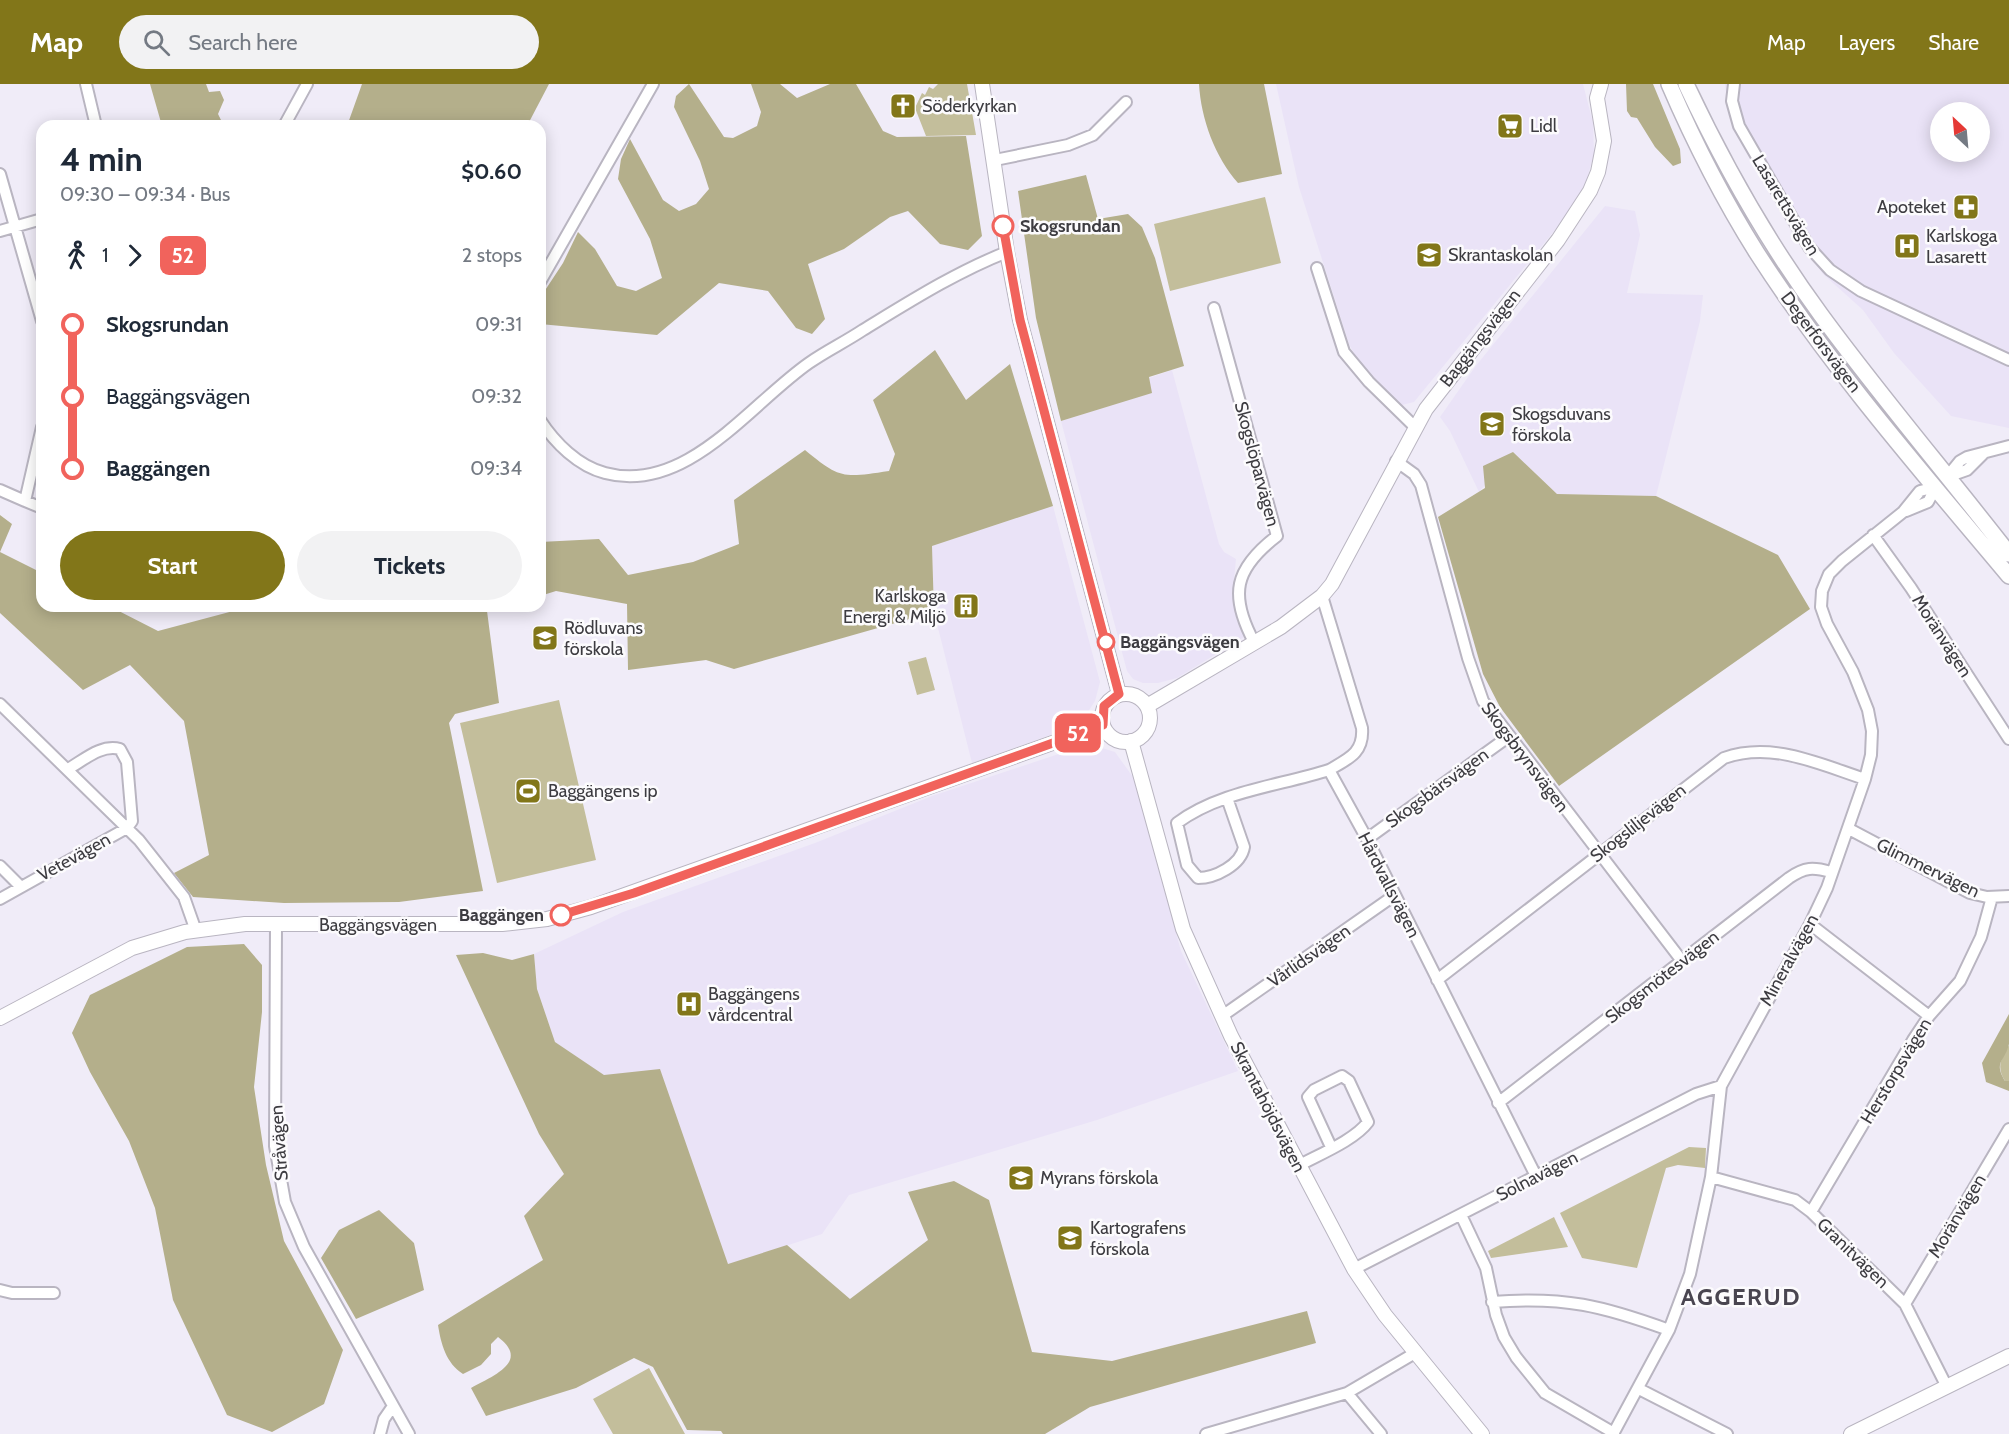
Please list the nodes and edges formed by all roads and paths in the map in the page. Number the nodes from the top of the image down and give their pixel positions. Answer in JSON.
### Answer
{"nodes":[{"id":1,"x":86,"y":84,"type":"edge"},
{"id":2,"x":307,"y":84,"type":"edge"},
{"id":3,"x":653,"y":84,"type":"edge"},
{"id":4,"x":982,"y":84,"type":"edge"},
{"id":5,"x":1600,"y":84,"type":"edge"},
{"id":6,"x":1668,"y":84,"type":"edge"},
{"id":7,"x":1686,"y":84,"type":"edge"},
{"id":8,"x":1734,"y":84,"type":"edge"},
{"id":9,"x":1126,"y":102,"type":"dead end"},
{"id":10,"x":95,"y":120,"type":"edge"},
{"id":11,"x":287,"y":120,"type":"edge"},
{"id":12,"x":995,"y":160,"type":"junction"},
{"id":13,"x":0,"y":174,"type":"edge"},
{"id":14,"x":36,"y":221,"type":"edge"},
{"id":15,"x":15,"y":227,"type":"junction"},
{"id":16,"x":0,"y":231,"type":"edge"},
{"id":17,"x":1007,"y":252,"type":"junction"},
{"id":18,"x":1317,"y":268,"type":"dead end"},
{"id":19,"x":546,"y":271,"type":"edge"},
{"id":20,"x":36,"y":300,"type":"edge"},
{"id":21,"x":1214,"y":308,"type":"dead end"},
{"id":22,"x":2009,"y":360,"type":"edge"},
{"id":23,"x":1415,"y":427,"type":"junction"},
{"id":24,"x":546,"y":428,"type":"edge"},
{"id":25,"x":2009,"y":446,"type":"edge"},
{"id":26,"x":36,"y":453,"type":"edge"},
{"id":27,"x":1396,"y":461,"type":"junction"},
{"id":28,"x":1941,"y":482,"type":"junction"},
{"id":29,"x":0,"y":490,"type":"edge"},
{"id":30,"x":25,"y":501,"type":"junction"},
{"id":31,"x":36,"y":506,"type":"edge"},
{"id":32,"x":1873,"y":535,"type":"junction"},
{"id":33,"x":2009,"y":554,"type":"edge"},
{"id":34,"x":2009,"y":576,"type":"edge"},
{"id":35,"x":1322,"y":596,"type":"junction"},
{"id":36,"x":1254,"y":642,"type":"junction"},
{"id":37,"x":1119,"y":694,"type":"junction"},
{"id":38,"x":0,"y":704,"type":"edge"},
{"id":39,"x":1147,"y":706,"type":"junction"},
{"id":40,"x":1103,"y":725,"type":"junction"},
{"id":41,"x":1508,"y":737,"type":"junction"},
{"id":42,"x":2009,"y":739,"type":"edge"},
{"id":43,"x":1131,"y":741,"type":"junction"},
{"id":44,"x":68,"y":769,"type":"junction"},
{"id":45,"x":1329,"y":770,"type":"junction"},
{"id":46,"x":1865,"y":779,"type":"junction"},
{"id":47,"x":1227,"y":798,"type":"junction"},
{"id":48,"x":128,"y":828,"type":"junction"},
{"id":49,"x":1849,"y":829,"type":"junction"},
{"id":50,"x":1367,"y":839,"type":"junction"},
{"id":51,"x":1598,"y":854,"type":"junction"},
{"id":52,"x":0,"y":866,"type":"edge"},
{"id":53,"x":1831,"y":872,"type":"junction"},
{"id":54,"x":21,"y":887,"type":"junction"},
{"id":55,"x":1395,"y":895,"type":"junction"},
{"id":56,"x":2009,"y":896,"type":"edge"},
{"id":57,"x":1992,"y":897,"type":"junction"},
{"id":58,"x":0,"y":899,"type":"edge"},
{"id":59,"x":276,"y":924,"type":"junction"},
{"id":60,"x":1810,"y":924,"type":"junction"},
{"id":61,"x":196,"y":931,"type":"junction"},
{"id":62,"x":1682,"y":961,"type":"junction"},
{"id":63,"x":1437,"y":980,"type":"junction"},
{"id":64,"x":1222,"y":1016,"type":"junction"},
{"id":65,"x":1929,"y":1016,"type":"junction"},
{"id":66,"x":0,"y":1018,"type":"edge"},
{"id":67,"x":1720,"y":1086,"type":"junction"},
{"id":68,"x":1498,"y":1103,"type":"junction"},
{"id":69,"x":2009,"y":1129,"type":"edge"},
{"id":70,"x":1331,"y":1148,"type":"junction"},
{"id":71,"x":1298,"y":1166,"type":"junction"},
{"id":72,"x":1536,"y":1176,"type":"junction"},
{"id":73,"x":1711,"y":1177,"type":"junction"},
{"id":74,"x":1811,"y":1212,"type":"junction"},
{"id":75,"x":1461,"y":1215,"type":"junction"},
{"id":76,"x":1354,"y":1269,"type":"junction"},
{"id":77,"x":0,"y":1290,"type":"edge"},
{"id":78,"x":54,"y":1293,"type":"dead end"},
{"id":79,"x":1492,"y":1302,"type":"junction"},
{"id":80,"x":1905,"y":1304,"type":"junction"},
{"id":81,"x":1670,"y":1330,"type":"junction"},
{"id":82,"x":1415,"y":1353,"type":"junction"},
{"id":83,"x":2009,"y":1356,"type":"edge"},
{"id":84,"x":1947,"y":1387,"type":"junction"},
{"id":85,"x":1639,"y":1389,"type":"junction"},
{"id":86,"x":1347,"y":1393,"type":"junction"},
{"id":87,"x":393,"y":1406,"type":"junction"},
{"id":88,"x":1222,"y":1432,"type":"edge"},
{"id":89,"x":380,"y":1434,"type":"edge"},
{"id":90,"x":409,"y":1434,"type":"edge"},
{"id":91,"x":1206,"y":1434,"type":"edge"},
{"id":92,"x":1381,"y":1434,"type":"edge"},
{"id":93,"x":1482,"y":1434,"type":"edge"},
{"id":94,"x":1613,"y":1434,"type":"edge"},
{"id":95,"x":1727,"y":1434,"type":"edge"},
{"id":96,"x":1851,"y":1434,"type":"edge"}],
"edges":[{"from":1,"to":10,"type":"street"},
{"from":2,"to":11,"type":"street"},
{"from":3,"to":19,"type":"street"},
{"from":4,"to":12,"type":"street"},
{"from":5,"to":23,"type":"street","name":"Baggängsvägen"},
{"from":6,"to":28,"type":"main road","name":"Degerforsvägen"},
{"from":7,"to":28,"type":"main road","name":"Degerforsvägen"},
{"from":8,"to":22,"type":"street","name":"Lasarettsvägen"},
{"from":9,"to":12,"type":"street"},
{"from":12,"to":17,"type":"street"},
{"from":13,"to":15,"type":"street"},
{"from":14,"to":15,"type":"street"},
{"from":15,"to":16,"type":"street"},
{"from":15,"to":20,"type":"street"},
{"from":17,"to":24,"type":"street"},
{"from":17,"to":37,"type":"street"},
{"from":18,"to":23,"type":"street"},
{"from":21,"to":36,"type":"street","name":"Skogslöparvägen"},
{"from":23,"to":27,"type":"street","name":"Baggängsvägen"},
{"from":25,"to":28,"type":"street","name":"Mineralvägen"},
{"from":26,"to":30,"type":"street"},
{"from":27,"to":35,"type":"street","name":"Baggängsvägen"},
{"from":27,"to":41,"type":"street","name":"Skogsbrynsvägen"},
{"from":28,"to":32,"type":"street","name":"Mineralvägen"},
{"from":28,"to":33,"type":"main road","name":"Degerforsvägen"},
{"from":28,"to":34,"type":"main road","name":"Degerforsvägen"},
{"from":29,"to":30,"type":"street"},
{"from":30,"to":31,"type":"street"},
{"from":32,"to":42,"type":"street","name":"Moränvägen"},
{"from":32,"to":46,"type":"street","name":"Mineralvägen"},
{"from":35,"to":36,"type":"street","name":"Baggängsvägen"},
{"from":35,"to":45,"type":"street"},
{"from":36,"to":39,"type":"street","name":"Baggängsvägen"},
{"from":37,"to":39,"type":"street"},
{"from":37,"to":40,"type":"street"},
{"from":38,"to":44,"type":"street"},
{"from":39,"to":43,"type":"street"},
{"from":40,"to":43,"type":"street"},
{"from":40,"to":59,"type":"street","name":"Baggängsvägen"},
{"from":41,"to":50,"type":"street","name":"Skogsbärsvägen"},
{"from":41,"to":51,"type":"street","name":"Skogsbrynsvägen"},
{"from":43,"to":64,"type":"street","name":"Skrantahöjdsvägen"},
{"from":44,"to":48,"type":"street"},
{"from":44,"to":48,"type":"street"},
{"from":45,"to":47,"type":"street"},
{"from":45,"to":50,"type":"street","name":"Hårdvallsvägen"},
{"from":46,"to":49,"type":"street","name":"Mineralvägen"},
{"from":46,"to":51,"type":"street","name":"Skogsliljevägen"},
{"from":47,"to":47,"type":"street"},
{"from":48,"to":54,"type":"street","name":"Vetevägen"},
{"from":48,"to":61,"type":"street"},
{"from":49,"to":53,"type":"street","name":"Mineralvägen"},
{"from":49,"to":57,"type":"street","name":"Glimmervägen"},
{"from":50,"to":55,"type":"street","name":"Hårdvallsvägen"},
{"from":51,"to":62,"type":"street","name":"Skogsbrynsvägen"},
{"from":51,"to":63,"type":"street","name":"Skogsliljevägen"},
{"from":52,"to":54,"type":"street","name":"Vetevägen"},
{"from":53,"to":60,"type":"street","name":"Mineralvägen"},
{"from":53,"to":62,"type":"street","name":"Skogsmötesvägen"},
{"from":54,"to":58,"type":"street","name":"Vetevägen"},
{"from":55,"to":63,"type":"street","name":"Hårdvallsvägen"},
{"from":55,"to":64,"type":"street","name":"Vårlidsvägen"},
{"from":56,"to":57,"type":"street","name":"Glimmervägen"},
{"from":57,"to":65,"type":"street","name":"Herstorpsvägen"},
{"from":59,"to":61,"type":"street","name":"Baggängsvägen"},
{"from":59,"to":87,"type":"street","name":"Stråvägen"},
{"from":60,"to":65,"type":"street"},
{"from":60,"to":67,"type":"street","name":"Mineralvägen"},
{"from":61,"to":66,"type":"street","name":"Baggängsvägen"},
{"from":62,"to":68,"type":"street","name":"Skogsmötesvägen"},
{"from":63,"to":68,"type":"street","name":"Hårdvallsvägen"},
{"from":64,"to":71,"type":"street","name":"Skrantahöjdsvägen"},
{"from":65,"to":74,"type":"street","name":"Herstorpsvägen"},
{"from":67,"to":72,"type":"street","name":"Solnavägen"},
{"from":67,"to":73,"type":"street","name":"Mineralvägen"},
{"from":68,"to":72,"type":"street","name":"Hårdvallsvägen"},
{"from":69,"to":80,"type":"street","name":"Moränvägen"},
{"from":70,"to":70,"type":"street"},
{"from":70,"to":71,"type":"street"},
{"from":71,"to":76,"type":"street","name":"Skrantahöjdsvägen"},
{"from":72,"to":75,"type":"street","name":"Solnavägen"},
{"from":73,"to":74,"type":"street","name":"Granitvägen"},
{"from":73,"to":81,"type":"street","name":"Mineralvägen"},
{"from":74,"to":80,"type":"street","name":"Granitvägen"},
{"from":75,"to":76,"type":"street","name":"Solnavägen"},
{"from":75,"to":79,"type":"street"},
{"from":76,"to":82,"type":"street","name":"Skrantahöjdsvägen"},
{"from":77,"to":78,"type":"street"},
{"from":79,"to":81,"type":"street"},
{"from":79,"to":94,"type":"street"},
{"from":80,"to":84,"type":"street","name":"Granitvägen"},
{"from":81,"to":85,"type":"street","name":"Mineralvägen"},
{"from":82,"to":86,"type":"street"},
{"from":82,"to":93,"type":"street","name":"Skrantahöjdsvägen"},
{"from":83,"to":84,"type":"street"},
{"from":84,"to":96,"type":"street"},
{"from":85,"to":94,"type":"street","name":"Mineralvägen"},
{"from":85,"to":95,"type":"street"},
{"from":86,"to":88,"type":"street"},
{"from":86,"to":92,"type":"street"},
{"from":87,"to":89,"type":"street"},
{"from":87,"to":90,"type":"street","name":"Stråvägen"},
{"from":88,"to":91,"type":"street"}]}
